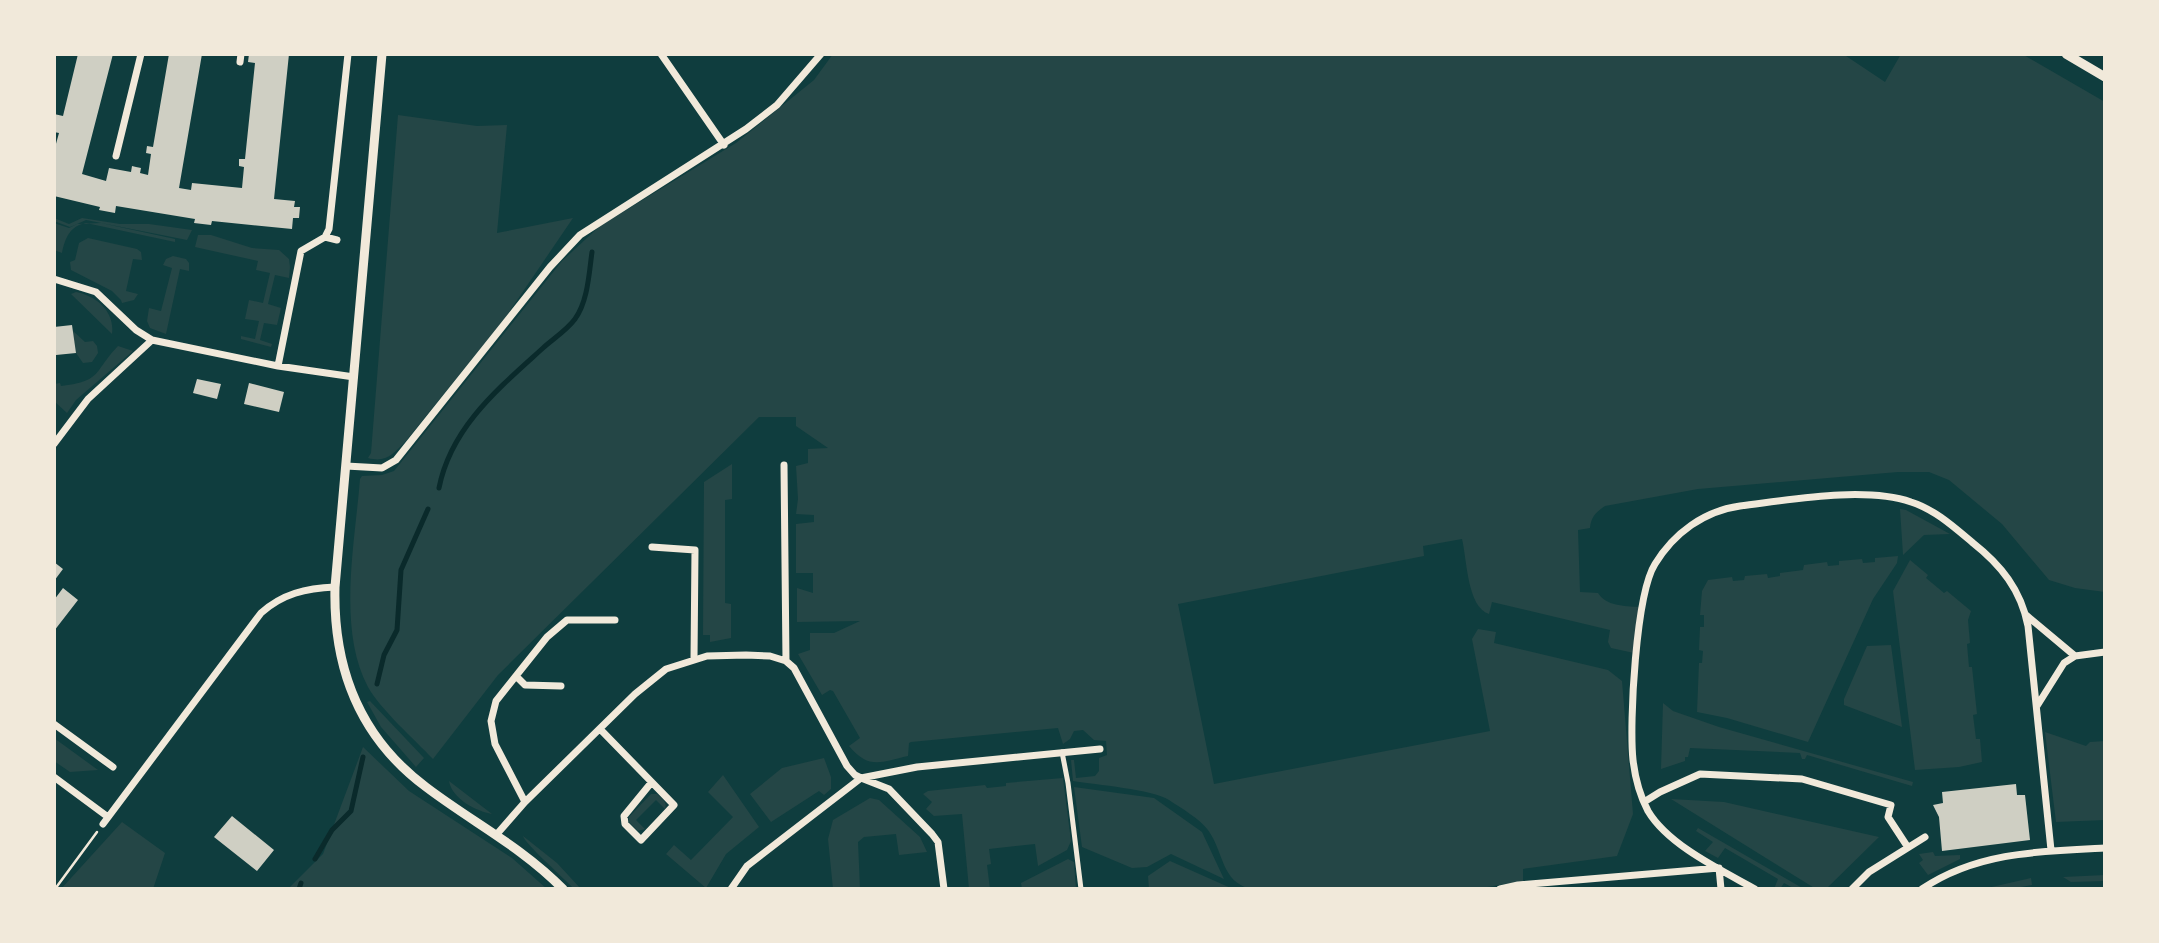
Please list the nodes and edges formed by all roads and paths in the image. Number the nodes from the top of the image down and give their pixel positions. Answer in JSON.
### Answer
{"nodes":[{"id":1,"x":141,"y":54,"type":"edge"},
{"id":2,"x":348,"y":54,"type":"edge"},
{"id":3,"x":382,"y":54,"type":"edge"},
{"id":4,"x":661,"y":54,"type":"edge"},
{"id":5,"x":821,"y":54,"type":"edge"},
{"id":6,"x":2067,"y":54,"type":"edge"},
{"id":7,"x":2105,"y":77,"type":"edge"},
{"id":8,"x":724,"y":145,"type":"junction"},
{"id":9,"x":116,"y":156,"type":"dead end"},
{"id":10,"x":325,"y":237,"type":"junction"},
{"id":11,"x":337,"y":240,"type":"dead end"},
{"id":12,"x":54,"y":279,"type":"edge"},
{"id":13,"x":152,"y":340,"type":"junction"},
{"id":14,"x":278,"y":366,"type":"junction"},
{"id":15,"x":354,"y":377,"type":"junction"},
{"id":16,"x":54,"y":444,"type":"edge"},
{"id":17,"x":784,"y":465,"type":"dead end"},
{"id":18,"x":346,"y":466,"type":"junction"},
{"id":19,"x":652,"y":548,"type":"dead end"},
{"id":20,"x":335,"y":587,"type":"junction"},
{"id":21,"x":2026,"y":615,"type":"junction"},
{"id":22,"x":615,"y":620,"type":"dead end"},
{"id":23,"x":2105,"y":652,"type":"edge"},
{"id":24,"x":2075,"y":656,"type":"junction"},
{"id":25,"x":694,"y":659,"type":"junction"},
{"id":26,"x":786,"y":661,"type":"junction"},
{"id":27,"x":516,"y":676,"type":"junction"},
{"id":28,"x":561,"y":686,"type":"dead end"},
{"id":29,"x":2037,"y":706,"type":"junction"},
{"id":30,"x":54,"y":724,"type":"edge"},
{"id":31,"x":600,"y":729,"type":"junction"},
{"id":32,"x":1100,"y":749,"type":"dead end"},
{"id":33,"x":1062,"y":752,"type":"junction"},
{"id":34,"x":113,"y":767,"type":"dead end"},
{"id":35,"x":54,"y":777,"type":"edge"},
{"id":36,"x":861,"y":778,"type":"junction"},
{"id":37,"x":651,"y":783,"type":"junction"},
{"id":38,"x":525,"y":802,"type":"junction"},
{"id":39,"x":1644,"y":802,"type":"junction"},
{"id":40,"x":106,"y":820,"type":"junction"},
{"id":41,"x":497,"y":834,"type":"junction"},
{"id":42,"x":1925,"y":837,"type":"dead end"},
{"id":43,"x":1907,"y":846,"type":"junction"},
{"id":44,"x":2105,"y":848,"type":"edge"},
{"id":45,"x":2051,"y":850,"type":"junction"},
{"id":46,"x":1719,"y":868,"type":"junction"},
{"id":47,"x":1517,"y":887,"type":"edge"},
{"id":48,"x":55,"y":889,"type":"edge"},
{"id":49,"x":563,"y":889,"type":"edge"},
{"id":50,"x":731,"y":889,"type":"edge"},
{"id":51,"x":944,"y":889,"type":"edge"},
{"id":52,"x":1081,"y":889,"type":"edge"},
{"id":53,"x":1500,"y":889,"type":"edge"},
{"id":54,"x":1721,"y":889,"type":"edge"},
{"id":55,"x":1755,"y":889,"type":"edge"},
{"id":56,"x":1852,"y":889,"type":"edge"},
{"id":57,"x":1922,"y":889,"type":"edge"}],
"edges":[{"from":1,"to":9,"type":"street"},
{"from":2,"to":10,"type":"street"},
{"from":3,"to":15,"type":"street"},
{"from":4,"to":8,"type":"street"},
{"from":5,"to":8,"type":"street"},
{"from":6,"to":7,"type":"street"},
{"from":8,"to":18,"type":"street"},
{"from":10,"to":11,"type":"street"},
{"from":10,"to":14,"type":"street"},
{"from":12,"to":13,"type":"street"},
{"from":13,"to":14,"type":"street"},
{"from":13,"to":16,"type":"street"},
{"from":14,"to":15,"type":"street"},
{"from":15,"to":18,"type":"street"},
{"from":17,"to":26,"type":"street"},
{"from":18,"to":20,"type":"street"},
{"from":19,"to":25,"type":"street"},
{"from":20,"to":40,"type":"street"},
{"from":20,"to":41,"type":"street"},
{"from":21,"to":24,"type":"street"},
{"from":21,"to":29,"type":"street"},
{"from":21,"to":39,"type":"street"},
{"from":22,"to":27,"type":"street"},
{"from":23,"to":24,"type":"street"},
{"from":24,"to":29,"type":"street"},
{"from":25,"to":26,"type":"street"},
{"from":25,"to":31,"type":"street"},
{"from":26,"to":36,"type":"street"},
{"from":27,"to":28,"type":"street"},
{"from":27,"to":38,"type":"street"},
{"from":29,"to":45,"type":"street"},
{"from":30,"to":34,"type":"street"},
{"from":31,"to":37,"type":"street"},
{"from":31,"to":38,"type":"street"},
{"from":32,"to":33,"type":"street"},
{"from":33,"to":36,"type":"street"},
{"from":33,"to":52,"type":"street"},
{"from":35,"to":40,"type":"street"},
{"from":36,"to":50,"type":"street"},
{"from":36,"to":51,"type":"street"},
{"from":37,"to":37,"type":"street"},
{"from":38,"to":41,"type":"street"},
{"from":39,"to":43,"type":"street"},
{"from":39,"to":46,"type":"street"},
{"from":40,"to":48,"type":"path"},
{"from":41,"to":49,"type":"street"},
{"from":42,"to":43,"type":"street"},
{"from":43,"to":56,"type":"street"},
{"from":44,"to":45,"type":"street"},
{"from":45,"to":57,"type":"street"},
{"from":46,"to":47,"type":"street"},
{"from":46,"to":54,"type":"street"},
{"from":46,"to":55,"type":"street"},
{"from":47,"to":53,"type":"street"}]}
